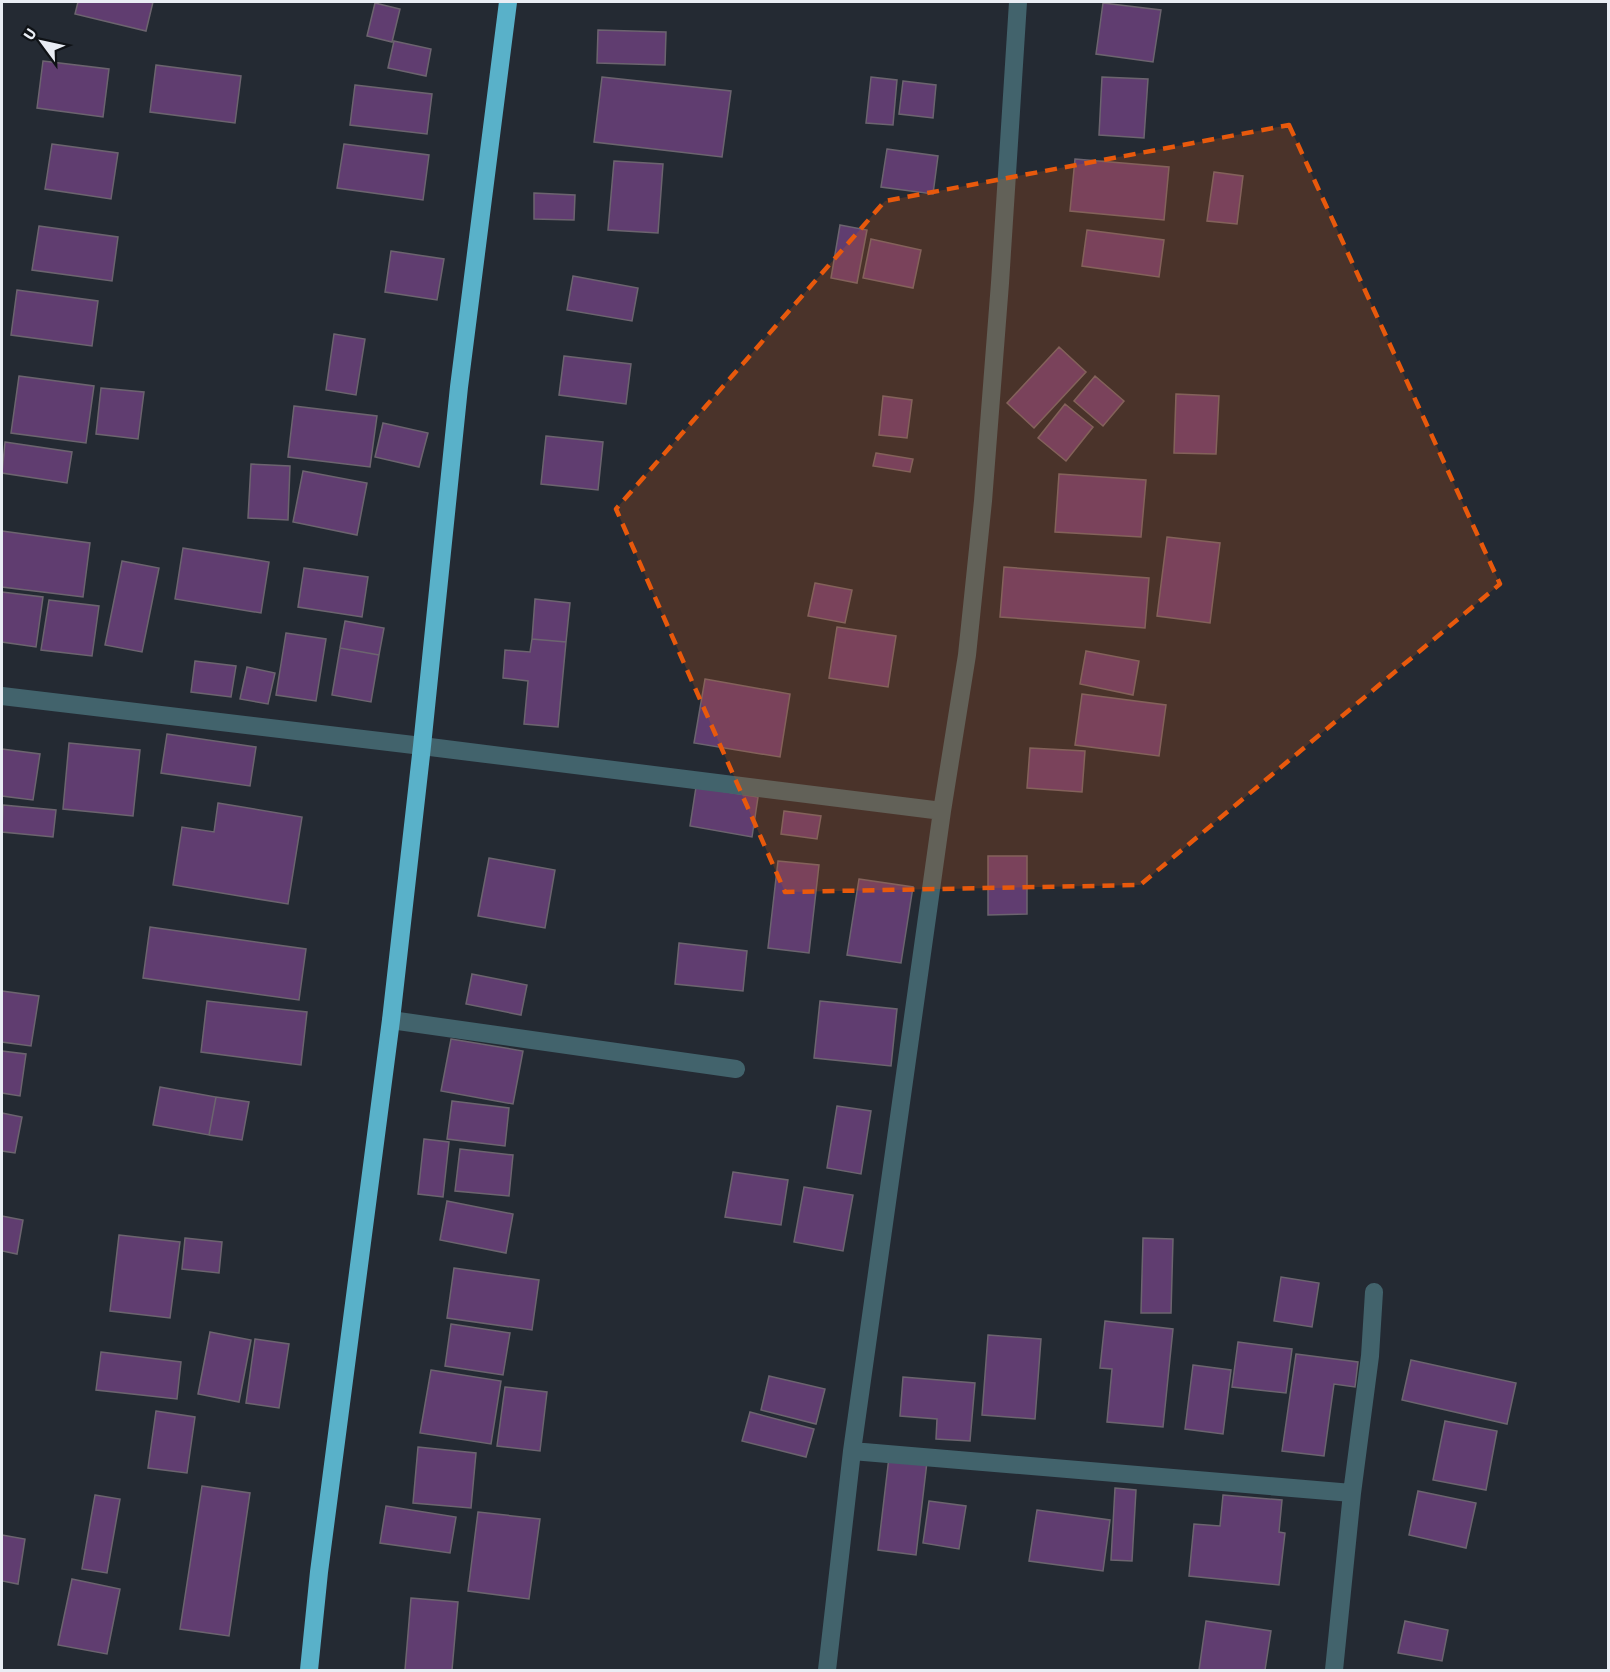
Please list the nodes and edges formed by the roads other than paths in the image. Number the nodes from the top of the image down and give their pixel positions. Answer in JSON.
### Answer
{"nodes":[{"id":1,"x":508,"y":2,"type":"edge"},
{"id":2,"x":1018,"y":2,"type":"edge"},
{"id":3,"x":2,"y":696,"type":"edge"},
{"id":4,"x":422,"y":746,"type":"junction"},
{"id":5,"x":942,"y":811,"type":"junction"},
{"id":6,"x":391,"y":1020,"type":"junction"},
{"id":7,"x":736,"y":1069,"type":"dead end"},
{"id":8,"x":1374,"y":1292,"type":"dead end"},
{"id":9,"x":852,"y":1451,"type":"junction"},
{"id":10,"x":1352,"y":1494,"type":"junction"},
{"id":11,"x":309,"y":1671,"type":"edge"},
{"id":12,"x":827,"y":1671,"type":"edge"},
{"id":13,"x":1334,"y":1671,"type":"edge"}],
"edges":[{"from":1,"to":4,"type":"highway"},
{"from":2,"to":5,"type":"street"},
{"from":3,"to":4,"type":"street"},
{"from":4,"to":5,"type":"street"},
{"from":4,"to":6,"type":"highway"},
{"from":5,"to":9,"type":"street"},
{"from":6,"to":7,"type":"street"},
{"from":6,"to":11,"type":"highway"},
{"from":8,"to":10,"type":"street"},
{"from":9,"to":10,"type":"street"},
{"from":9,"to":12,"type":"street"},
{"from":10,"to":13,"type":"street"}]}
